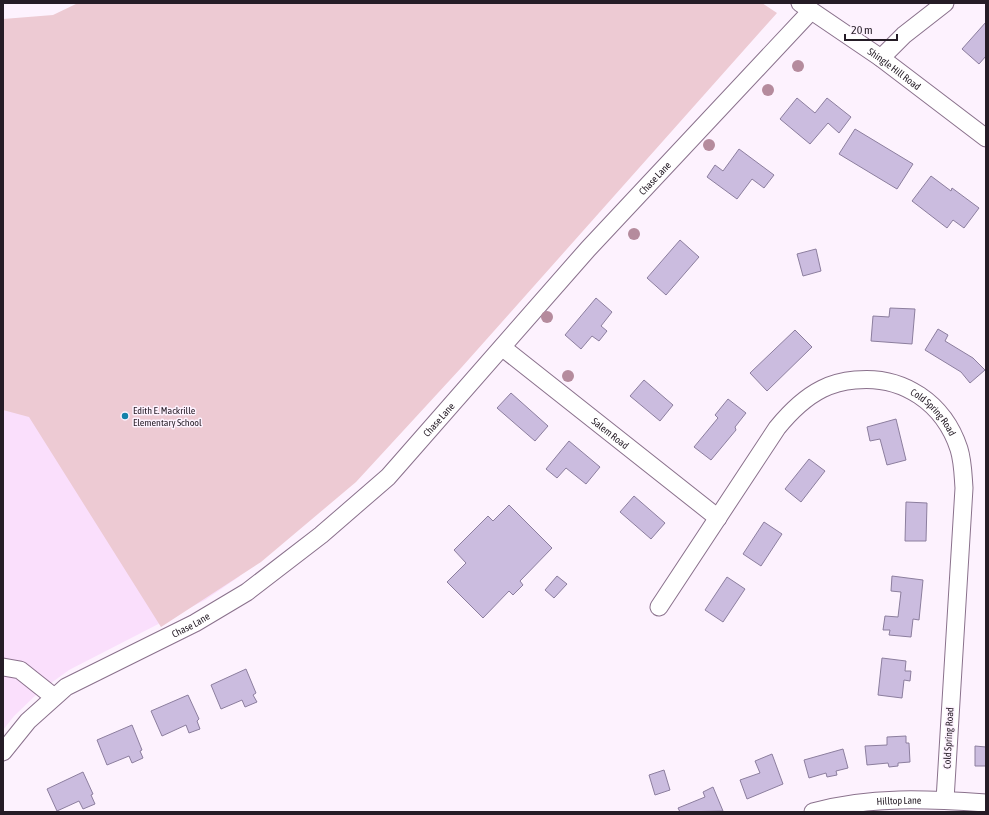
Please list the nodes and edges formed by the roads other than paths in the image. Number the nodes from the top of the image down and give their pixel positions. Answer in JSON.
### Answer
{"nodes":[{"id":1,"x":945,"y":3,"type":"edge"},
{"id":2,"x":805,"y":7,"type":"edge"},
{"id":3,"x":881,"y":58,"type":"junction"},
{"id":4,"x":986,"y":138,"type":"edge"},
{"id":5,"x":503,"y":348,"type":"junction"},
{"id":6,"x":718,"y":518,"type":"junction"},
{"id":7,"x":659,"y":607,"type":"dead end"},
{"id":8,"x":3,"y":667,"type":"edge"},
{"id":9,"x":54,"y":697,"type":"junction"},
{"id":10,"x":3,"y":752,"type":"edge"},
{"id":11,"x":945,"y":800,"type":"junction"},
{"id":12,"x":986,"y":803,"type":"edge"},
{"id":13,"x":813,"y":812,"type":"edge"}],
"edges":[{"from":1,"to":3,"type":"street"},
{"from":2,"to":3,"type":"street","name":"Shingle Hill Road"},
{"from":2,"to":5,"type":"street","name":"Chase Lane"},
{"from":3,"to":4,"type":"street","name":"Shingle Hill Road"},
{"from":5,"to":6,"type":"street","name":"Salem Road"},
{"from":5,"to":9,"type":"street","name":"Chase Lane"},
{"from":6,"to":7,"type":"street","name":"Cold Spring Road"},
{"from":6,"to":11,"type":"street","name":"Cold Spring Road"},
{"from":8,"to":9,"type":"street"},
{"from":9,"to":10,"type":"street","name":"Chase Lane"},
{"from":11,"to":12,"type":"street","name":"Hilltop Lane"},
{"from":11,"to":13,"type":"street","name":"Hilltop Lane"}]}
